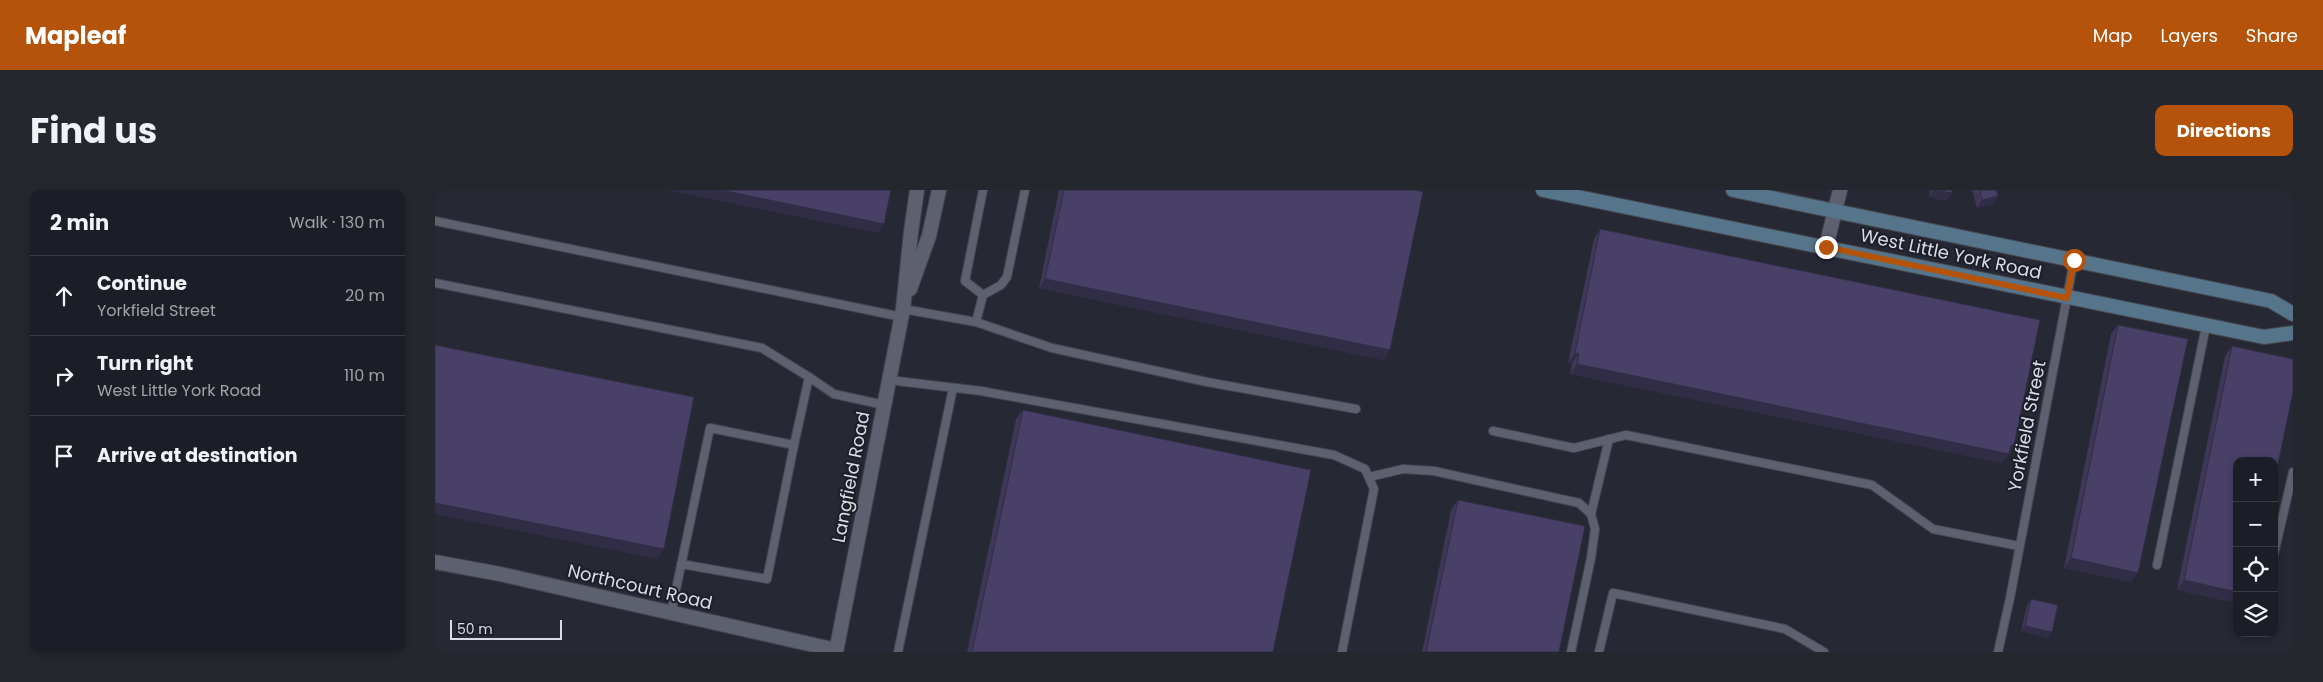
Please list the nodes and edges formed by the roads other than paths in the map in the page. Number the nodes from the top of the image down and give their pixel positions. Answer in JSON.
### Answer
{"nodes":[{"id":1,"x":917,"y":190,"type":"edge"},
{"id":2,"x":939,"y":190,"type":"edge"},
{"id":3,"x":983,"y":190,"type":"edge"},
{"id":4,"x":1025,"y":190,"type":"edge"},
{"id":5,"x":1543,"y":190,"type":"edge"},
{"id":6,"x":1733,"y":190,"type":"edge"},
{"id":7,"x":1840,"y":190,"type":"edge"},
{"id":8,"x":1835,"y":211,"type":"junction"},
{"id":9,"x":435,"y":221,"type":"edge"},
{"id":10,"x":1826,"y":247,"type":"junction"},
{"id":11,"x":2074,"y":260,"type":"junction"},
{"id":12,"x":435,"y":283,"type":"edge"},
{"id":13,"x":983,"y":295,"type":"junction"},
{"id":14,"x":2067,"y":298,"type":"junction"},
{"id":15,"x":903,"y":313,"type":"junction"},
{"id":16,"x":2293,"y":314,"type":"edge"},
{"id":17,"x":976,"y":322,"type":"junction"},
{"id":18,"x":2205,"y":326,"type":"junction"},
{"id":19,"x":2293,"y":333,"type":"edge"},
{"id":20,"x":809,"y":377,"type":"junction"},
{"id":21,"x":889,"y":380,"type":"junction"},
{"id":22,"x":953,"y":388,"type":"junction"},
{"id":23,"x":884,"y":405,"type":"junction"},
{"id":24,"x":1356,"y":409,"type":"dead end"},
{"id":25,"x":1493,"y":431,"type":"dead end"},
{"id":26,"x":1609,"y":439,"type":"junction"},
{"id":27,"x":794,"y":445,"type":"junction"},
{"id":28,"x":2293,"y":472,"type":"edge"},
{"id":29,"x":1369,"y":477,"type":"junction"},
{"id":30,"x":1591,"y":514,"type":"junction"},
{"id":31,"x":2019,"y":546,"type":"junction"},
{"id":32,"x":2276,"y":547,"type":"edge"},
{"id":33,"x":435,"y":562,"type":"edge"},
{"id":34,"x":681,"y":564,"type":"junction"},
{"id":35,"x":2157,"y":565,"type":"dead end"},
{"id":36,"x":671,"y":613,"type":"junction"},
{"id":37,"x":836,"y":651,"type":"edge"},
{"id":38,"x":898,"y":652,"type":"edge"},
{"id":39,"x":1342,"y":652,"type":"edge"},
{"id":40,"x":1571,"y":652,"type":"edge"},
{"id":41,"x":1599,"y":652,"type":"edge"},
{"id":42,"x":1825,"y":652,"type":"edge"},
{"id":43,"x":1997,"y":652,"type":"edge"}],
"edges":[{"from":1,"to":15,"type":"street","name":"Langfield Road"},
{"from":2,"to":15,"type":"street","name":"Langfield Road"},
{"from":3,"to":13,"type":"lane"},
{"from":4,"to":13,"type":"lane"},
{"from":5,"to":10,"type":"main road","name":"West Little York Road"},
{"from":6,"to":8,"type":"main road","name":"West Little York Road"},
{"from":7,"to":8,"type":"street"},
{"from":8,"to":10,"type":"street"},
{"from":8,"to":11,"type":"main road","name":"West Little York Road"},
{"from":9,"to":15,"type":"lane"},
{"from":10,"to":14,"type":"main road","name":"West Little York Road"},
{"from":11,"to":14,"type":"lane","name":"Yorkfield Street"},
{"from":11,"to":16,"type":"main road","name":"West Little York Road"},
{"from":12,"to":20,"type":"lane"},
{"from":13,"to":17,"type":"lane"},
{"from":14,"to":18,"type":"main road","name":"West Little York Road"},
{"from":14,"to":31,"type":"lane","name":"Yorkfield Street"},
{"from":15,"to":17,"type":"lane"},
{"from":15,"to":21,"type":"street","name":"Langfield Road"},
{"from":17,"to":24,"type":"lane"},
{"from":18,"to":19,"type":"main road","name":"West Little York Road"},
{"from":18,"to":35,"type":"lane"},
{"from":20,"to":23,"type":"lane"},
{"from":20,"to":27,"type":"lane"},
{"from":21,"to":22,"type":"lane"},
{"from":21,"to":23,"type":"street","name":"Langfield Road"},
{"from":22,"to":29,"type":"lane"},
{"from":22,"to":38,"type":"lane"},
{"from":23,"to":37,"type":"street","name":"Langfield Road"},
{"from":25,"to":26,"type":"lane"},
{"from":26,"to":30,"type":"lane"},
{"from":26,"to":31,"type":"lane"},
{"from":27,"to":34,"type":"lane"},
{"from":27,"to":34,"type":"lane"},
{"from":28,"to":32,"type":"lane"},
{"from":29,"to":30,"type":"lane"},
{"from":29,"to":39,"type":"lane"},
{"from":30,"to":40,"type":"lane"},
{"from":31,"to":43,"type":"lane","name":"Yorkfield Street"},
{"from":33,"to":36,"type":"street","name":"Northcourt Road"},
{"from":34,"to":36,"type":"lane"},
{"from":36,"to":37,"type":"street","name":"Northcourt Road"},
{"from":41,"to":42,"type":"lane"}]}
